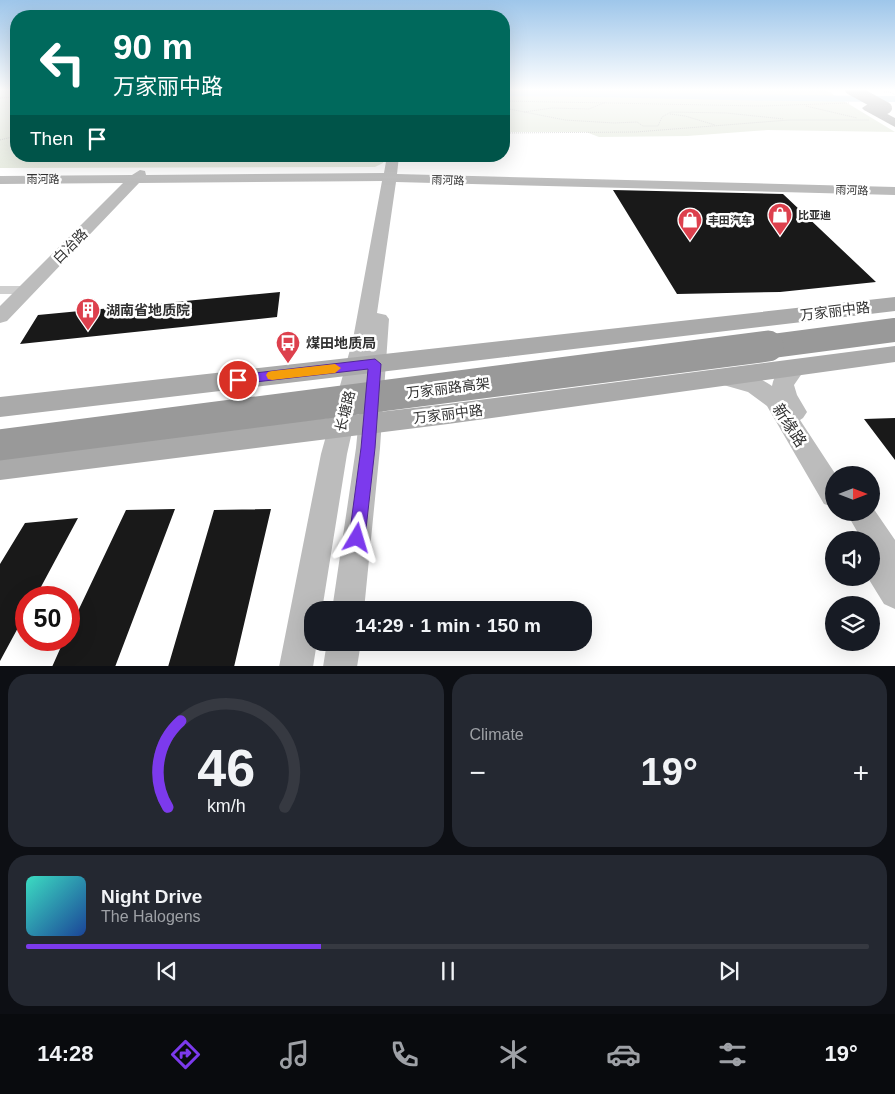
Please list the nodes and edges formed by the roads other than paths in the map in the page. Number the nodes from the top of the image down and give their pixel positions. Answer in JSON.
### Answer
{"nodes":[{"id":1,"x":395,"y":169,"type":"edge"},
{"id":2,"x":0,"y":175,"type":"edge"},
{"id":3,"x":136,"y":176,"type":"junction"},
{"id":4,"x":0,"y":180,"type":"edge"},
{"id":5,"x":895,"y":187,"type":"edge"},
{"id":6,"x":895,"y":191,"type":"edge"},
{"id":7,"x":0,"y":290,"type":"edge"},
{"id":8,"x":23,"y":290,"type":"junction"},
{"id":9,"x":895,"y":304,"type":"edge"},
{"id":10,"x":0,"y":310,"type":"edge"},
{"id":11,"x":895,"y":316,"type":"edge"},
{"id":12,"x":0,"y":317,"type":"edge"},
{"id":13,"x":895,"y":330,"type":"edge"},
{"id":14,"x":895,"y":354,"type":"edge"},
{"id":15,"x":366,"y":365,"type":"junction"},
{"id":16,"x":794,"y":369,"type":"junction"},
{"id":17,"x":728,"y":378,"type":"junction"},
{"id":18,"x":0,"y":407,"type":"edge"},
{"id":19,"x":370,"y":424,"type":"junction"},
{"id":20,"x":0,"y":428,"type":"edge"},
{"id":21,"x":341,"y":428,"type":"junction"},
{"id":22,"x":0,"y":445,"type":"edge"},
{"id":23,"x":830,"y":466,"type":"edge"},
{"id":24,"x":0,"y":468,"type":"edge"},
{"id":25,"x":825,"y":481,"type":"edge"},
{"id":26,"x":866,"y":521,"type":"edge"},
{"id":27,"x":895,"y":566,"type":"edge"},
{"id":28,"x":880,"y":569,"type":"edge"},
{"id":29,"x":895,"y":593,"type":"edge"},
{"id":30,"x":349,"y":601,"type":"edge"},
{"id":31,"x":342,"y":651,"type":"edge"},
{"id":32,"x":296,"y":666,"type":"edge"},
{"id":33,"x":340,"y":666,"type":"edge"}],
"edges":[{"from":1,"to":3,"type":"main road","name":"雨河路"},
{"from":1,"to":5,"type":"main road","name":"雨河路"},
{"from":1,"to":6,"type":"main road","name":"雨河路"},
{"from":1,"to":15,"type":"main road","name":"长塘路"},
{"from":2,"to":3,"type":"main road","name":"雨河路"},
{"from":3,"to":4,"type":"main road","name":"雨河路"},
{"from":3,"to":8,"type":"main road","name":"白冶路"},
{"from":7,"to":8,"type":"street"},
{"from":8,"to":10,"type":"main road","name":"白冶路"},
{"from":8,"to":12,"type":"main road","name":"白冶路"},
{"from":9,"to":15,"type":"main road","name":"万家丽中路"},
{"from":11,"to":20,"type":"highway","name":"万家丽路高架"},
{"from":13,"to":22,"type":"highway","name":"万家丽路高架","bridge":true},
{"from":14,"to":16,"type":"main road","name":"万家丽中路"},
{"from":15,"to":18,"type":"main road","name":"万家丽中路"},
{"from":15,"to":19,"type":"main road","name":"长塘路"},
{"from":15,"to":21,"type":"main road","name":"长塘路"},
{"from":16,"to":17,"type":"main road","name":"万家丽中路"},
{"from":16,"to":23,"type":"main road","name":"新缘路"},
{"from":17,"to":19,"type":"main road","name":"万家丽中路"},
{"from":17,"to":25,"type":"main road","name":"新缘路"},
{"from":19,"to":21,"type":"main road","name":"万家丽中路"},
{"from":19,"to":30,"type":"main road","name":"长塘路"},
{"from":21,"to":24,"type":"main road","name":"万家丽中路"},
{"from":21,"to":32,"type":"main road","name":"长塘路"},
{"from":26,"to":27,"type":"main road"},
{"from":28,"to":29,"type":"main road"},
{"from":31,"to":33,"type":"main road"}]}
